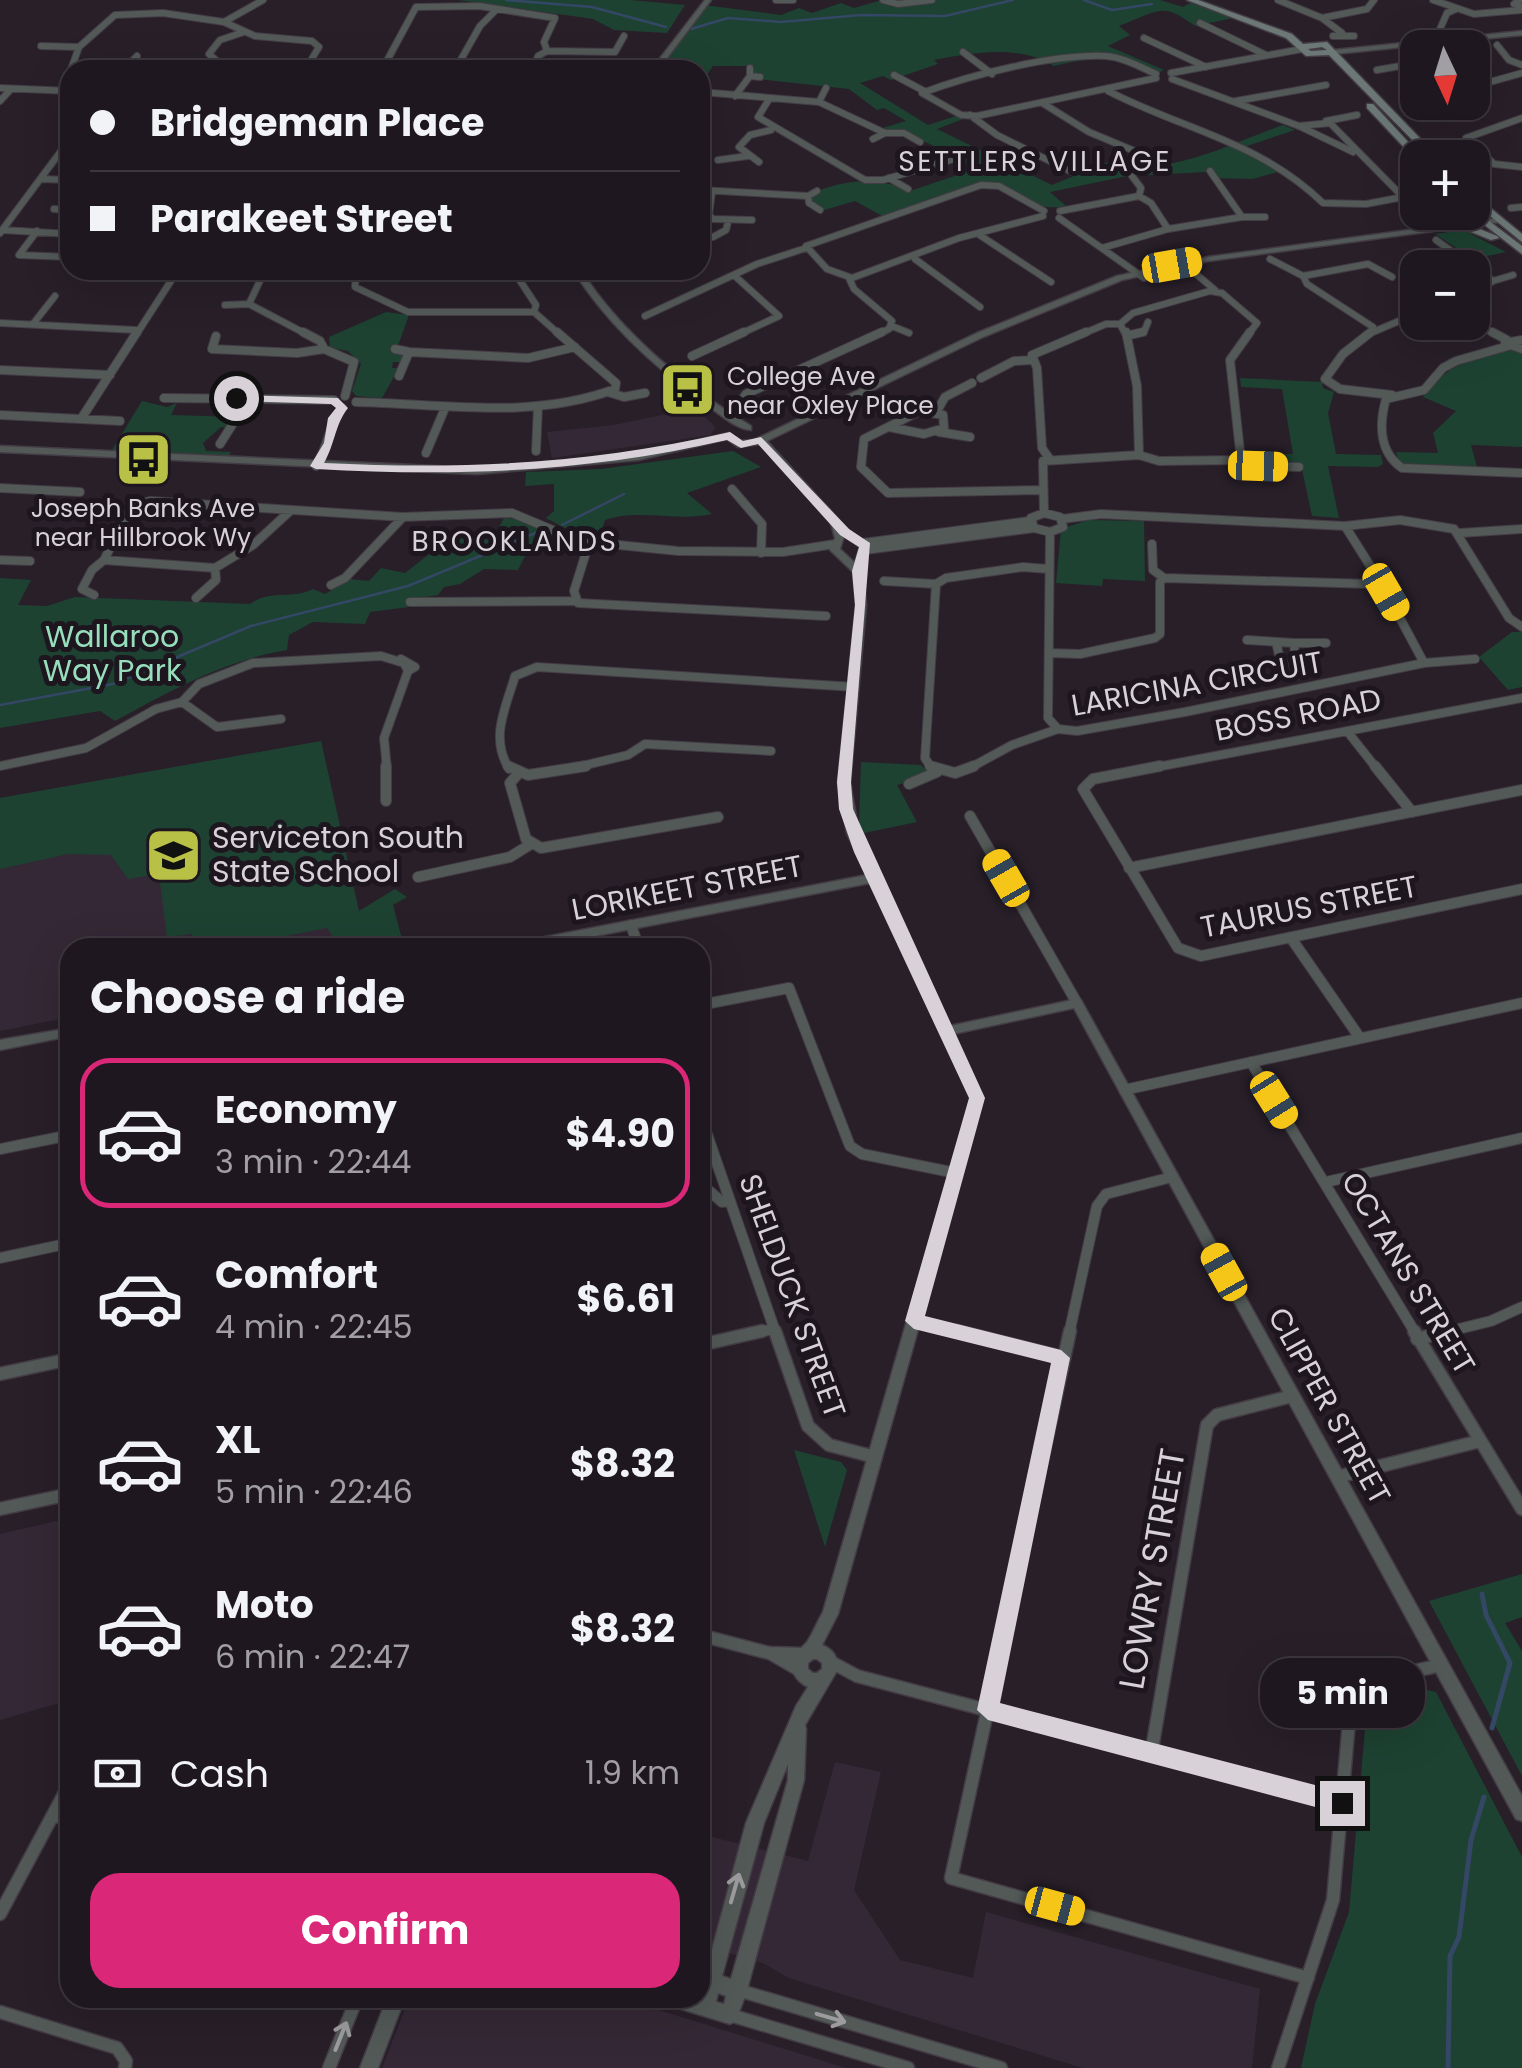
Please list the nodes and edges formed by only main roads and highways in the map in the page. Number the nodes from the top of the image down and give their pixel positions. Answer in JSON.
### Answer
{"nodes":[{"id":1,"x":1191,"y":0,"type":"edge"},
{"id":2,"x":1203,"y":0,"type":"edge"},
{"id":3,"x":1330,"y":46,"type":"junction"},
{"id":4,"x":1307,"y":51,"type":"junction"},
{"id":5,"x":1403,"y":140,"type":"edge"},
{"id":6,"x":1418,"y":140,"type":"edge"},
{"id":7,"x":1490,"y":213,"type":"edge"},
{"id":8,"x":1490,"y":224,"type":"edge"},
{"id":9,"x":1475,"y":230,"type":"edge"},
{"id":10,"x":1517,"y":242,"type":"edge"},
{"id":11,"x":1522,"y":251,"type":"edge"}],
"edges":[{"from":1,"to":4,"type":"main road"},
{"from":2,"to":3,"type":"main road"},
{"from":3,"to":4,"type":"main road"},
{"from":3,"to":4,"type":"main road"},
{"from":3,"to":6,"type":"main road"},
{"from":4,"to":5,"type":"main road"},
{"from":7,"to":10,"type":"main road"},
{"from":8,"to":10,"type":"main road"},
{"from":9,"to":10,"type":"main road"},
{"from":10,"to":11,"type":"main road"}]}
